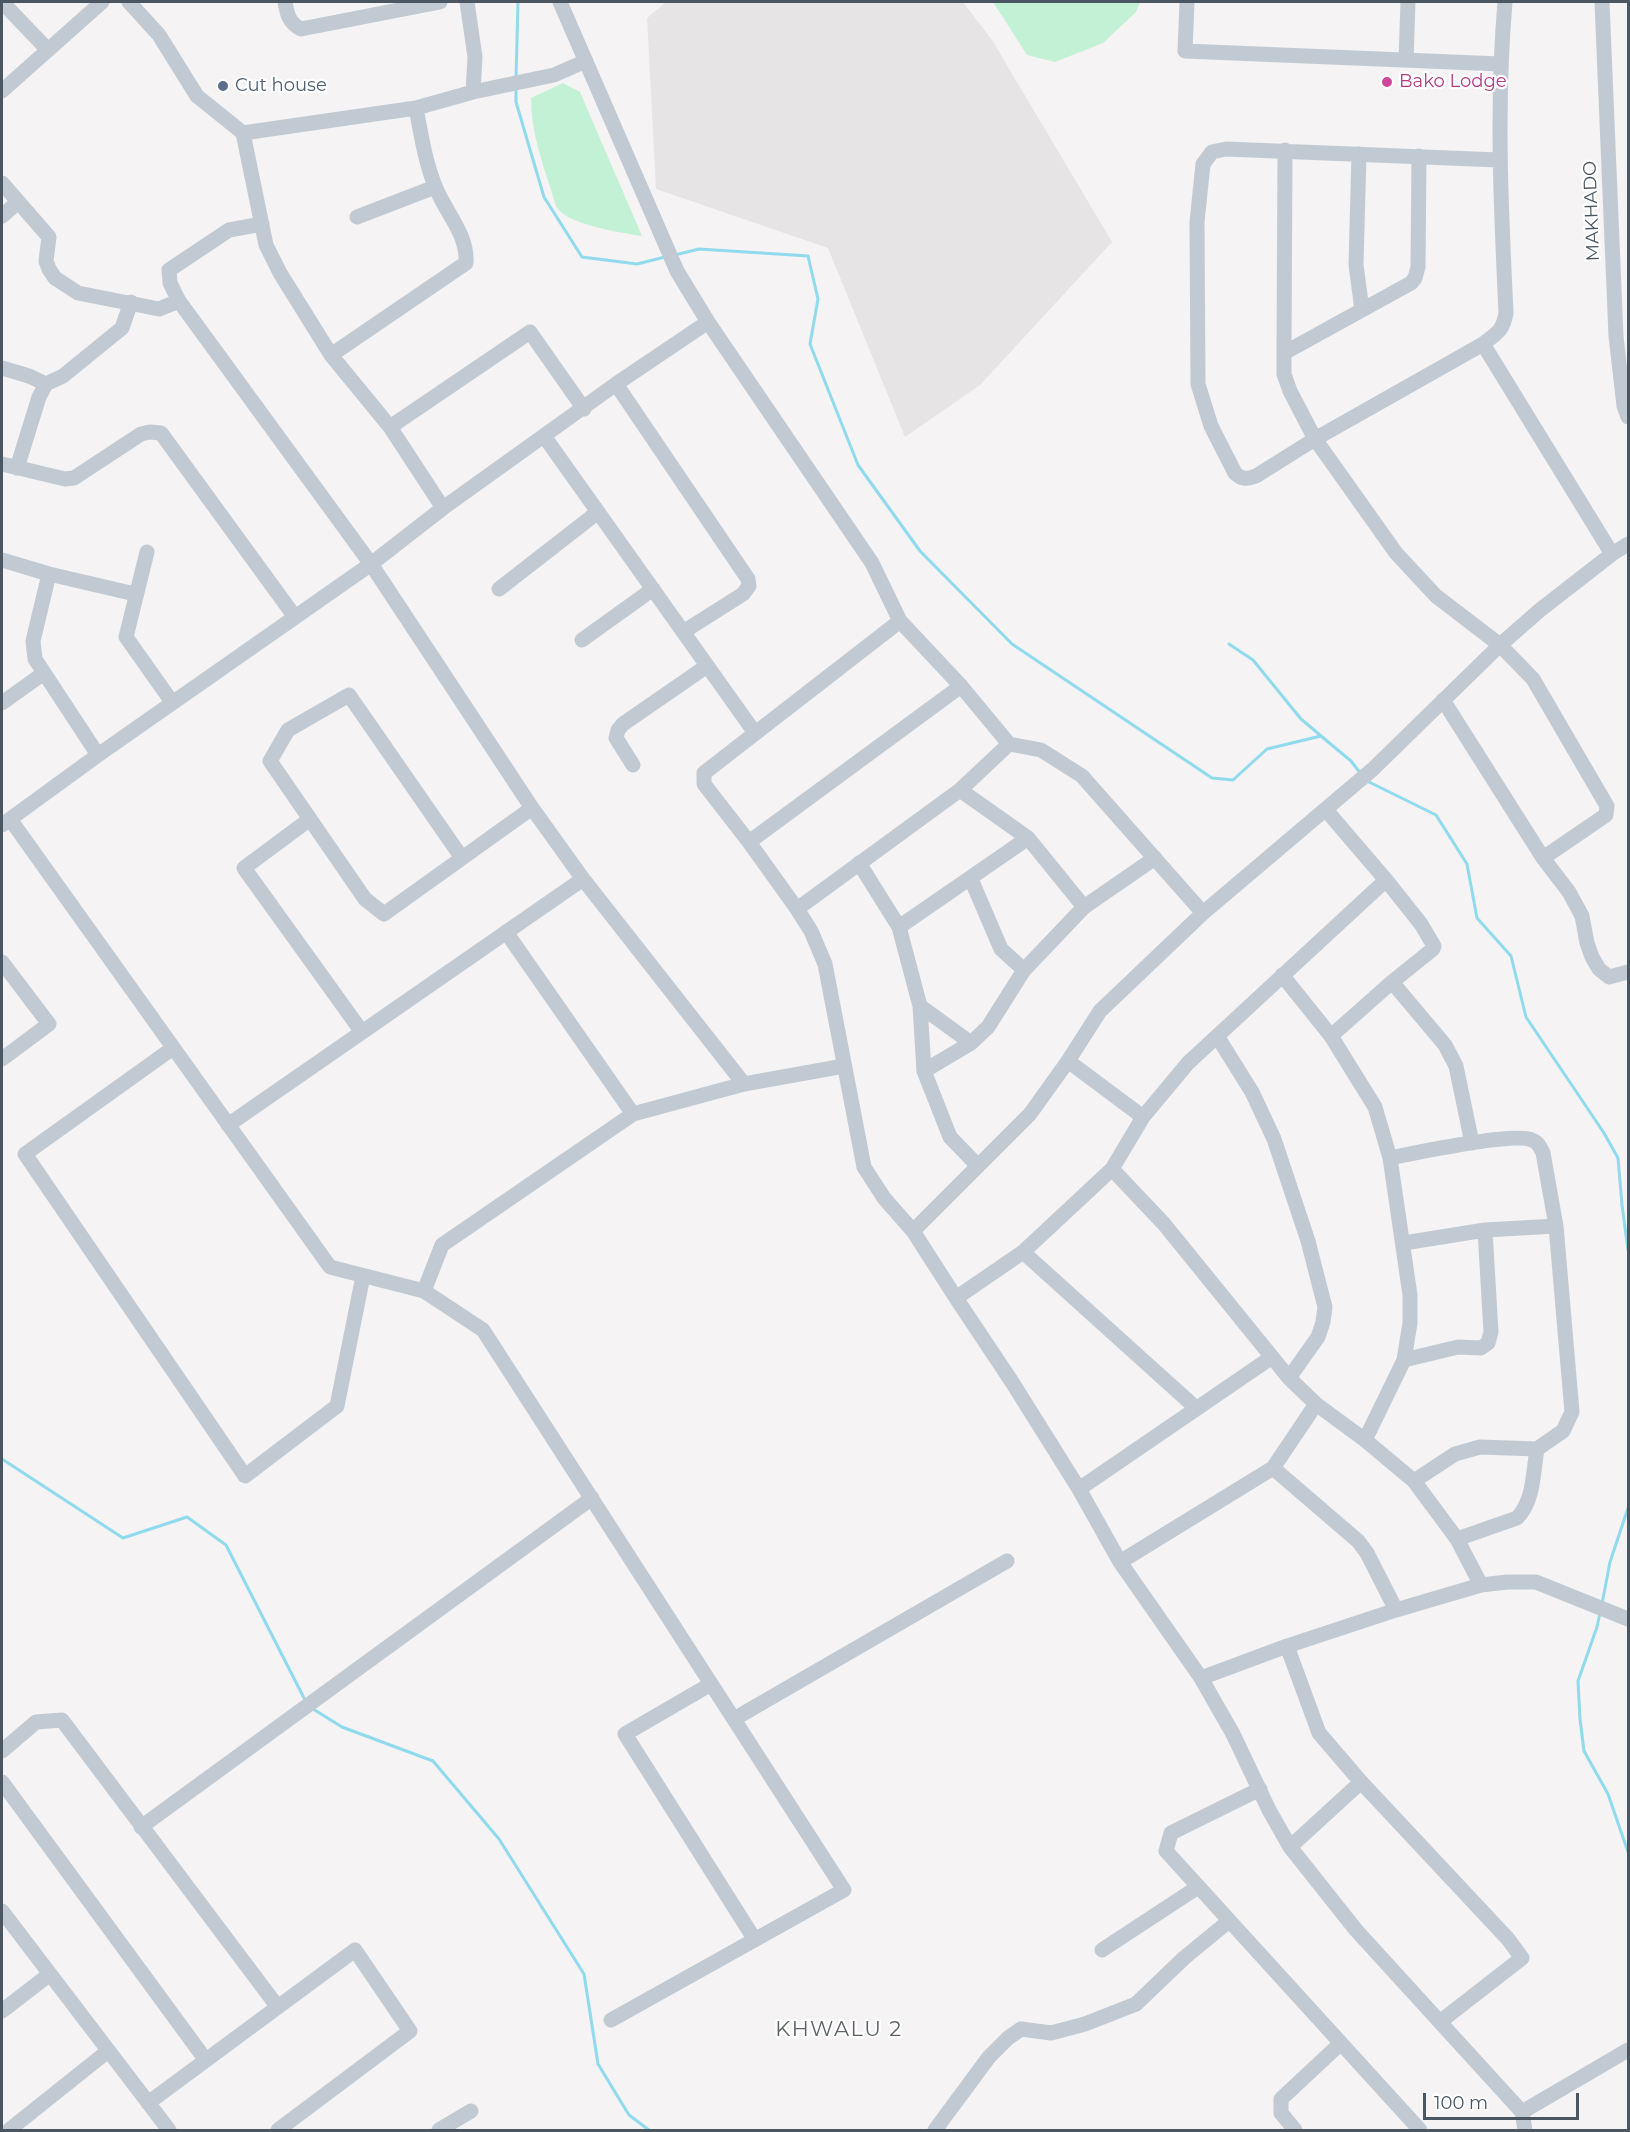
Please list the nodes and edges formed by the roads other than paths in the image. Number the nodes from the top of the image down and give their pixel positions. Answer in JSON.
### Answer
{"nodes":[{"id":1,"x":2,"y":2,"type":"edge"},
{"id":2,"x":102,"y":2,"type":"edge"},
{"id":3,"x":129,"y":2,"type":"edge"},
{"id":4,"x":285,"y":2,"type":"edge"},
{"id":5,"x":440,"y":2,"type":"edge"},
{"id":6,"x":467,"y":2,"type":"edge"},
{"id":7,"x":560,"y":2,"type":"edge"},
{"id":8,"x":1187,"y":2,"type":"edge"},
{"id":9,"x":1408,"y":2,"type":"edge"},
{"id":10,"x":1504,"y":2,"type":"edge"},
{"id":11,"x":1602,"y":2,"type":"edge"},
{"id":12,"x":48,"y":50,"type":"junction"},
{"id":13,"x":1406,"y":60,"type":"junction"},
{"id":14,"x":586,"y":61,"type":"junction"},
{"id":15,"x":1500,"y":64,"type":"junction"},
{"id":16,"x":2,"y":91,"type":"edge"},
{"id":17,"x":473,"y":92,"type":"junction"},
{"id":18,"x":416,"y":108,"type":"junction"},
{"id":19,"x":243,"y":133,"type":"junction"},
{"id":20,"x":1284,"y":150,"type":"junction"},
{"id":21,"x":1359,"y":154,"type":"junction"},
{"id":22,"x":1419,"y":156,"type":"junction"},
{"id":23,"x":1499,"y":160,"type":"junction"},
{"id":24,"x":2,"y":183,"type":"edge"},
{"id":25,"x":435,"y":187,"type":"junction"},
{"id":26,"x":18,"y":202,"type":"junction"},
{"id":27,"x":2,"y":216,"type":"edge"},
{"id":28,"x":357,"y":218,"type":"dead end"},
{"id":29,"x":262,"y":224,"type":"junction"},
{"id":30,"x":131,"y":302,"type":"junction"},
{"id":31,"x":179,"y":302,"type":"junction"},
{"id":32,"x":1362,"y":310,"type":"junction"},
{"id":33,"x":708,"y":322,"type":"junction"},
{"id":34,"x":1483,"y":344,"type":"junction"},
{"id":35,"x":1284,"y":353,"type":"junction"},
{"id":36,"x":331,"y":355,"type":"junction"},
{"id":37,"x":2,"y":368,"type":"edge"},
{"id":38,"x":46,"y":384,"type":"junction"},
{"id":39,"x":616,"y":384,"type":"junction"},
{"id":40,"x":584,"y":409,"type":"junction"},
{"id":41,"x":1629,"y":417,"type":"edge"},
{"id":42,"x":390,"y":427,"type":"junction"},
{"id":43,"x":544,"y":436,"type":"junction"},
{"id":44,"x":1315,"y":439,"type":"junction"},
{"id":45,"x":2,"y":464,"type":"edge"},
{"id":46,"x":17,"y":468,"type":"junction"},
{"id":47,"x":443,"y":508,"type":"junction"},
{"id":48,"x":598,"y":512,"type":"junction"},
{"id":49,"x":1629,"y":544,"type":"edge"},
{"id":50,"x":147,"y":552,"type":"dead end"},
{"id":51,"x":1612,"y":554,"type":"junction"},
{"id":52,"x":2,"y":560,"type":"edge"},
{"id":53,"x":370,"y":564,"type":"junction"},
{"id":54,"x":49,"y":573,"type":"junction"},
{"id":55,"x":499,"y":589,"type":"dead end"},
{"id":56,"x":653,"y":589,"type":"junction"},
{"id":57,"x":135,"y":594,"type":"junction"},
{"id":58,"x":295,"y":617,"type":"junction"},
{"id":59,"x":900,"y":621,"type":"junction"},
{"id":60,"x":683,"y":632,"type":"junction"},
{"id":61,"x":582,"y":640,"type":"dead end"},
{"id":62,"x":1500,"y":645,"type":"junction"},
{"id":63,"x":707,"y":666,"type":"junction"},
{"id":64,"x":44,"y":673,"type":"junction"},
{"id":65,"x":961,"y":686,"type":"junction"},
{"id":66,"x":1443,"y":700,"type":"junction"},
{"id":67,"x":172,"y":702,"type":"junction"},
{"id":68,"x":2,"y":704,"type":"edge"},
{"id":69,"x":755,"y":732,"type":"junction"},
{"id":70,"x":1009,"y":744,"type":"junction"},
{"id":71,"x":98,"y":755,"type":"junction"},
{"id":72,"x":633,"y":765,"type":"dead end"},
{"id":73,"x":960,"y":790,"type":"junction"},
{"id":74,"x":532,"y":808,"type":"junction"},
{"id":75,"x":1326,"y":810,"type":"junction"},
{"id":76,"x":310,"y":819,"type":"junction"},
{"id":77,"x":6,"y":822,"type":"edge"},
{"id":78,"x":1028,"y":838,"type":"junction"},
{"id":79,"x":748,"y":842,"type":"junction"},
{"id":80,"x":462,"y":858,"type":"junction"},
{"id":81,"x":1155,"y":858,"type":"junction"},
{"id":82,"x":1543,"y":858,"type":"junction"},
{"id":83,"x":859,"y":863,"type":"junction"},
{"id":84,"x":583,"y":879,"type":"junction"},
{"id":85,"x":971,"y":879,"type":"junction"},
{"id":86,"x":1386,"y":879,"type":"junction"},
{"id":87,"x":1084,"y":907,"type":"junction"},
{"id":88,"x":797,"y":909,"type":"junction"},
{"id":89,"x":1203,"y":913,"type":"junction"},
{"id":90,"x":899,"y":927,"type":"junction"},
{"id":91,"x":506,"y":932,"type":"junction"},
{"id":92,"x":2,"y":962,"type":"edge"},
{"id":93,"x":1024,"y":970,"type":"junction"},
{"id":94,"x":1629,"y":972,"type":"edge"},
{"id":95,"x":1282,"y":975,"type":"junction"},
{"id":96,"x":1392,"y":981,"type":"junction"},
{"id":97,"x":920,"y":1006,"type":"junction"},
{"id":98,"x":362,"y":1032,"type":"junction"},
{"id":99,"x":1216,"y":1036,"type":"junction"},
{"id":100,"x":1331,"y":1036,"type":"junction"},
{"id":101,"x":971,"y":1043,"type":"junction"},
{"id":102,"x":173,"y":1048,"type":"junction"},
{"id":103,"x":2,"y":1059,"type":"edge"},
{"id":104,"x":1068,"y":1061,"type":"junction"},
{"id":105,"x":844,"y":1066,"type":"junction"},
{"id":106,"x":924,"y":1071,"type":"junction"},
{"id":107,"x":744,"y":1084,"type":"junction"},
{"id":108,"x":633,"y":1114,"type":"junction"},
{"id":109,"x":1143,"y":1117,"type":"junction"},
{"id":110,"x":228,"y":1125,"type":"junction"},
{"id":111,"x":1472,"y":1143,"type":"junction"},
{"id":112,"x":1390,"y":1158,"type":"junction"},
{"id":113,"x":978,"y":1166,"type":"junction"},
{"id":114,"x":1112,"y":1169,"type":"junction"},
{"id":115,"x":1556,"y":1226,"type":"junction"},
{"id":116,"x":1485,"y":1230,"type":"junction"},
{"id":117,"x":914,"y":1231,"type":"junction"},
{"id":118,"x":1404,"y":1242,"type":"junction"},
{"id":119,"x":1023,"y":1252,"type":"junction"},
{"id":120,"x":363,"y":1276,"type":"junction"},
{"id":121,"x":424,"y":1291,"type":"junction"},
{"id":122,"x":956,"y":1298,"type":"junction"},
{"id":123,"x":1272,"y":1357,"type":"junction"},
{"id":124,"x":1404,"y":1360,"type":"junction"},
{"id":125,"x":1288,"y":1378,"type":"junction"},
{"id":126,"x":1316,"y":1404,"type":"junction"},
{"id":127,"x":1196,"y":1408,"type":"junction"},
{"id":128,"x":1365,"y":1440,"type":"junction"},
{"id":129,"x":1537,"y":1449,"type":"junction"},
{"id":130,"x":1273,"y":1468,"type":"junction"},
{"id":131,"x":1414,"y":1481,"type":"junction"},
{"id":132,"x":1078,"y":1489,"type":"junction"},
{"id":133,"x":592,"y":1498,"type":"junction"},
{"id":134,"x":1457,"y":1539,"type":"junction"},
{"id":135,"x":1007,"y":1561,"type":"dead end"},
{"id":136,"x":1120,"y":1562,"type":"junction"},
{"id":137,"x":1481,"y":1585,"type":"junction"},
{"id":138,"x":1396,"y":1610,"type":"junction"},
{"id":139,"x":1629,"y":1619,"type":"edge"},
{"id":140,"x":1287,"y":1646,"type":"junction"},
{"id":141,"x":1201,"y":1678,"type":"junction"},
{"id":142,"x":711,"y":1684,"type":"junction"},
{"id":143,"x":734,"y":1719,"type":"junction"},
{"id":144,"x":2,"y":1751,"type":"edge"},
{"id":145,"x":2,"y":1782,"type":"edge"},
{"id":146,"x":1361,"y":1782,"type":"junction"},
{"id":147,"x":1260,"y":1789,"type":"junction"},
{"id":148,"x":141,"y":1827,"type":"junction"},
{"id":149,"x":1290,"y":1847,"type":"junction"},
{"id":150,"x":1198,"y":1887,"type":"junction"},
{"id":151,"x":2,"y":1911,"type":"edge"},
{"id":152,"x":1229,"y":1921,"type":"junction"},
{"id":153,"x":755,"y":1940,"type":"junction"},
{"id":154,"x":1102,"y":1950,"type":"dead end"},
{"id":155,"x":50,"y":1974,"type":"junction"},
{"id":156,"x":277,"y":2006,"type":"junction"},
{"id":157,"x":2,"y":2011,"type":"edge"},
{"id":158,"x":611,"y":2020,"type":"dead end"},
{"id":159,"x":1441,"y":2021,"type":"junction"},
{"id":160,"x":1341,"y":2043,"type":"junction"},
{"id":161,"x":1629,"y":2050,"type":"edge"},
{"id":162,"x":108,"y":2051,"type":"junction"},
{"id":163,"x":205,"y":2059,"type":"junction"},
{"id":164,"x":148,"y":2103,"type":"junction"},
{"id":165,"x":471,"y":2111,"type":"dead end"},
{"id":166,"x":1522,"y":2112,"type":"junction"},
{"id":167,"x":9,"y":2130,"type":"edge"},
{"id":168,"x":168,"y":2130,"type":"edge"},
{"id":169,"x":278,"y":2130,"type":"edge"},
{"id":170,"x":439,"y":2130,"type":"edge"},
{"id":171,"x":935,"y":2130,"type":"edge"},
{"id":172,"x":1295,"y":2130,"type":"edge"},
{"id":173,"x":1420,"y":2130,"type":"edge"},
{"id":174,"x":1525,"y":2130,"type":"edge"}],
"edges":[{"from":1,"to":12,"type":"street"},
{"from":2,"to":12,"type":"street"},
{"from":3,"to":19,"type":"street"},
{"from":4,"to":5,"type":"street"},
{"from":6,"to":17,"type":"street"},
{"from":7,"to":14,"type":"street"},
{"from":8,"to":13,"type":"street"},
{"from":9,"to":13,"type":"street"},
{"from":10,"to":15,"type":"street"},
{"from":11,"to":41,"type":"street","name":"MAKHADO"},
{"from":12,"to":16,"type":"street"},
{"from":13,"to":15,"type":"street"},
{"from":14,"to":17,"type":"street"},
{"from":14,"to":33,"type":"street"},
{"from":15,"to":23,"type":"street"},
{"from":17,"to":18,"type":"street"},
{"from":18,"to":19,"type":"street"},
{"from":18,"to":25,"type":"street"},
{"from":19,"to":29,"type":"street"},
{"from":20,"to":21,"type":"street"},
{"from":20,"to":35,"type":"street"},
{"from":20,"to":44,"type":"street"},
{"from":21,"to":22,"type":"street"},
{"from":21,"to":32,"type":"street"},
{"from":22,"to":23,"type":"street"},
{"from":22,"to":32,"type":"street"},
{"from":23,"to":34,"type":"street"},
{"from":24,"to":26,"type":"street"},
{"from":25,"to":28,"type":"street"},
{"from":25,"to":36,"type":"street"},
{"from":26,"to":27,"type":"street"},
{"from":26,"to":30,"type":"street"},
{"from":29,"to":31,"type":"street"},
{"from":29,"to":36,"type":"street"},
{"from":30,"to":31,"type":"street"},
{"from":30,"to":38,"type":"street"},
{"from":31,"to":53,"type":"street"},
{"from":32,"to":35,"type":"street"},
{"from":33,"to":39,"type":"street"},
{"from":33,"to":59,"type":"street"},
{"from":34,"to":44,"type":"street"},
{"from":34,"to":51,"type":"street"},
{"from":35,"to":44,"type":"street"},
{"from":36,"to":42,"type":"street"},
{"from":37,"to":38,"type":"street"},
{"from":38,"to":46,"type":"street"},
{"from":39,"to":40,"type":"street"},
{"from":39,"to":60,"type":"street"},
{"from":40,"to":42,"type":"street"},
{"from":40,"to":43,"type":"street"},
{"from":42,"to":47,"type":"street"},
{"from":43,"to":47,"type":"street"},
{"from":43,"to":48,"type":"street"},
{"from":44,"to":62,"type":"street"},
{"from":45,"to":46,"type":"street"},
{"from":46,"to":58,"type":"street"},
{"from":47,"to":53,"type":"street"},
{"from":48,"to":55,"type":"street"},
{"from":48,"to":56,"type":"street"},
{"from":49,"to":51,"type":"street"},
{"from":50,"to":57,"type":"street"},
{"from":51,"to":62,"type":"street"},
{"from":52,"to":54,"type":"street"},
{"from":53,"to":58,"type":"street"},
{"from":53,"to":74,"type":"street"},
{"from":54,"to":57,"type":"street"},
{"from":54,"to":64,"type":"street"},
{"from":56,"to":60,"type":"street"},
{"from":56,"to":61,"type":"street"},
{"from":57,"to":67,"type":"street"},
{"from":58,"to":67,"type":"street"},
{"from":59,"to":65,"type":"street"},
{"from":59,"to":69,"type":"street"},
{"from":60,"to":63,"type":"street"},
{"from":62,"to":66,"type":"street"},
{"from":62,"to":82,"type":"street"},
{"from":63,"to":69,"type":"street"},
{"from":63,"to":72,"type":"street"},
{"from":64,"to":68,"type":"street"},
{"from":64,"to":71,"type":"street"},
{"from":65,"to":70,"type":"street"},
{"from":65,"to":79,"type":"street"},
{"from":66,"to":75,"type":"street"},
{"from":66,"to":82,"type":"street"},
{"from":67,"to":71,"type":"street"},
{"from":69,"to":79,"type":"street"},
{"from":70,"to":73,"type":"street"},
{"from":70,"to":81,"type":"street"},
{"from":71,"to":77,"type":"street"},
{"from":73,"to":78,"type":"street"},
{"from":73,"to":83,"type":"street"},
{"from":74,"to":80,"type":"street"},
{"from":74,"to":84,"type":"street"},
{"from":75,"to":86,"type":"street"},
{"from":75,"to":89,"type":"street"},
{"from":76,"to":80,"type":"street"},
{"from":76,"to":80,"type":"street"},
{"from":76,"to":98,"type":"street"},
{"from":77,"to":102,"type":"street"},
{"from":78,"to":85,"type":"street"},
{"from":78,"to":87,"type":"street"},
{"from":79,"to":88,"type":"street"},
{"from":81,"to":87,"type":"street"},
{"from":81,"to":89,"type":"street"},
{"from":82,"to":94,"type":"street"},
{"from":83,"to":88,"type":"street"},
{"from":83,"to":90,"type":"street"},
{"from":84,"to":91,"type":"street"},
{"from":84,"to":107,"type":"street"},
{"from":85,"to":90,"type":"street"},
{"from":85,"to":93,"type":"street"},
{"from":86,"to":95,"type":"street"},
{"from":86,"to":96,"type":"street"},
{"from":87,"to":93,"type":"street"},
{"from":88,"to":105,"type":"street"},
{"from":89,"to":104,"type":"street"},
{"from":90,"to":97,"type":"street"},
{"from":91,"to":98,"type":"street"},
{"from":91,"to":108,"type":"street"},
{"from":92,"to":103,"type":"street"},
{"from":93,"to":101,"type":"street"},
{"from":95,"to":99,"type":"street"},
{"from":95,"to":100,"type":"street"},
{"from":96,"to":100,"type":"street"},
{"from":96,"to":111,"type":"street"},
{"from":97,"to":101,"type":"street"},
{"from":97,"to":106,"type":"street"},
{"from":98,"to":110,"type":"street"},
{"from":99,"to":109,"type":"street"},
{"from":99,"to":125,"type":"street"},
{"from":100,"to":112,"type":"street"},
{"from":101,"to":106,"type":"street"},
{"from":102,"to":110,"type":"street"},
{"from":102,"to":120,"type":"street"},
{"from":104,"to":109,"type":"street"},
{"from":104,"to":113,"type":"street"},
{"from":105,"to":107,"type":"street"},
{"from":105,"to":117,"type":"street"},
{"from":106,"to":113,"type":"street"},
{"from":107,"to":108,"type":"street"},
{"from":108,"to":121,"type":"street"},
{"from":109,"to":114,"type":"street"},
{"from":110,"to":120,"type":"street"},
{"from":111,"to":112,"type":"street"},
{"from":111,"to":115,"type":"street"},
{"from":112,"to":118,"type":"street"},
{"from":113,"to":117,"type":"street"},
{"from":114,"to":119,"type":"street"},
{"from":114,"to":123,"type":"street"},
{"from":115,"to":116,"type":"street"},
{"from":115,"to":129,"type":"street"},
{"from":116,"to":118,"type":"street"},
{"from":116,"to":124,"type":"street"},
{"from":117,"to":122,"type":"street"},
{"from":118,"to":124,"type":"street"},
{"from":119,"to":122,"type":"street"},
{"from":119,"to":127,"type":"street"},
{"from":120,"to":121,"type":"street"},
{"from":121,"to":133,"type":"street"},
{"from":122,"to":132,"type":"street"},
{"from":123,"to":125,"type":"street"},
{"from":123,"to":127,"type":"street"},
{"from":124,"to":128,"type":"street"},
{"from":125,"to":126,"type":"street"},
{"from":126,"to":128,"type":"street"},
{"from":126,"to":130,"type":"street"},
{"from":127,"to":132,"type":"street"},
{"from":128,"to":131,"type":"street"},
{"from":129,"to":131,"type":"street"},
{"from":129,"to":134,"type":"street"},
{"from":130,"to":136,"type":"street"},
{"from":130,"to":138,"type":"street"},
{"from":131,"to":134,"type":"street"},
{"from":132,"to":136,"type":"street"},
{"from":133,"to":142,"type":"street"},
{"from":133,"to":148,"type":"street"},
{"from":134,"to":137,"type":"street"},
{"from":135,"to":143,"type":"street"},
{"from":136,"to":141,"type":"street"},
{"from":137,"to":138,"type":"street"},
{"from":137,"to":139,"type":"street"},
{"from":138,"to":140,"type":"street"},
{"from":140,"to":141,"type":"street"},
{"from":140,"to":146,"type":"street"},
{"from":141,"to":147,"type":"street"},
{"from":142,"to":143,"type":"street"},
{"from":142,"to":153,"type":"street"},
{"from":143,"to":153,"type":"street"},
{"from":144,"to":148,"type":"street"},
{"from":145,"to":163,"type":"street"},
{"from":146,"to":149,"type":"street"},
{"from":146,"to":159,"type":"street"},
{"from":147,"to":149,"type":"street"},
{"from":147,"to":150,"type":"street"},
{"from":148,"to":156,"type":"street"},
{"from":149,"to":159,"type":"street"},
{"from":150,"to":152,"type":"street"},
{"from":150,"to":154,"type":"street"},
{"from":151,"to":155,"type":"street"},
{"from":152,"to":160,"type":"street"},
{"from":152,"to":171,"type":"street"},
{"from":153,"to":158,"type":"street"},
{"from":155,"to":157,"type":"street"},
{"from":155,"to":162,"type":"street"},
{"from":156,"to":163,"type":"street"},
{"from":156,"to":169,"type":"street"},
{"from":159,"to":166,"type":"street"},
{"from":160,"to":172,"type":"street"},
{"from":160,"to":173,"type":"street"},
{"from":161,"to":166,"type":"street"},
{"from":162,"to":164,"type":"street"},
{"from":162,"to":167,"type":"street"},
{"from":163,"to":164,"type":"street"},
{"from":164,"to":168,"type":"street"},
{"from":165,"to":170,"type":"street"},
{"from":166,"to":174,"type":"street"}]}
